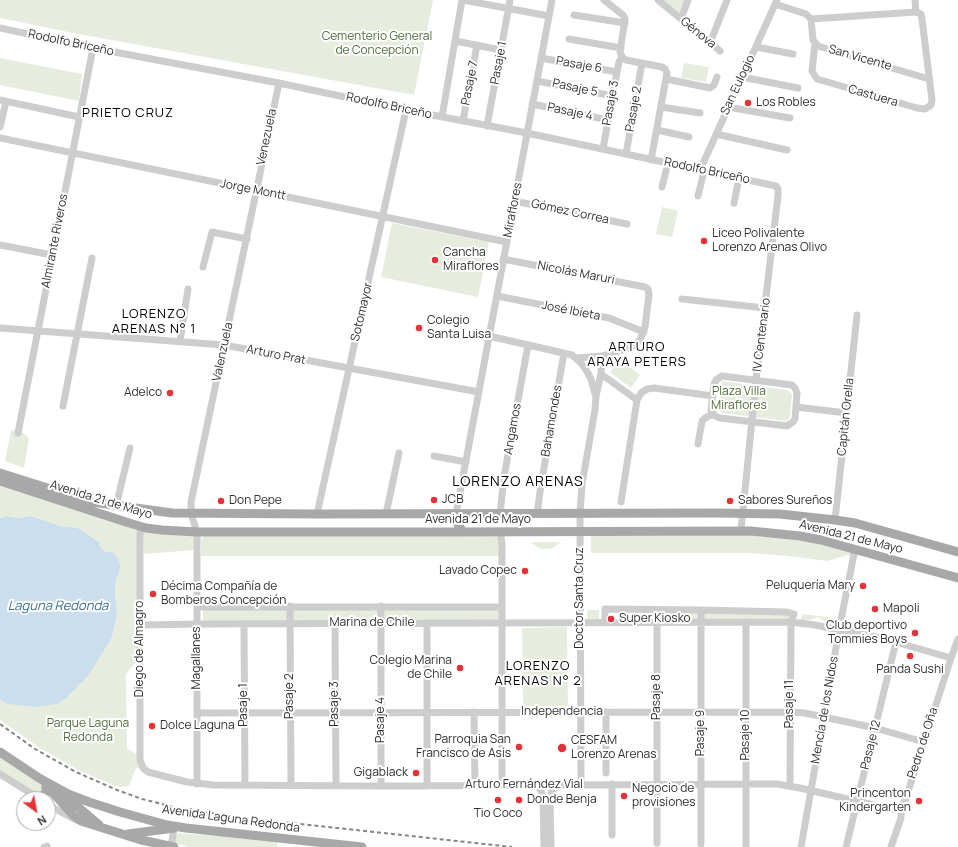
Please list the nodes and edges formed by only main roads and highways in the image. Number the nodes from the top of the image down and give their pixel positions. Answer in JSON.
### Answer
{"nodes":[{"id":1,"x":0,"y":473,"type":"edge"},
{"id":2,"x":0,"y":481,"type":"edge"},
{"id":3,"x":456,"y":514,"type":"junction"},
{"id":4,"x":463,"y":532,"type":"junction"},
{"id":5,"x":958,"y":552,"type":"edge"},
{"id":6,"x":958,"y":578,"type":"edge"},
{"id":7,"x":0,"y":752,"type":"edge"},
{"id":8,"x":39,"y":778,"type":"junction"},
{"id":9,"x":46,"y":785,"type":"junction"},
{"id":10,"x":46,"y":791,"type":"edge"},
{"id":11,"x":60,"y":800,"type":"junction"},
{"id":12,"x":186,"y":828,"type":"junction"},
{"id":13,"x":107,"y":830,"type":"junction"},
{"id":14,"x":121,"y":834,"type":"junction"},
{"id":15,"x":280,"y":838,"type":"junction"},
{"id":16,"x":300,"y":844,"type":"edge"},
{"id":17,"x":172,"y":847,"type":"edge"},
{"id":18,"x":284,"y":847,"type":"edge"},
{"id":19,"x":362,"y":847,"type":"edge"}],
"edges":[{"from":1,"to":3,"type":"main road","name":"Avenida 21 de Mayo"},
{"from":2,"to":4,"type":"main road","name":"Avenida 21 de Mayo"},
{"from":3,"to":4,"type":"main road"},
{"from":3,"to":5,"type":"main road","name":"Avenida 21 de Mayo"},
{"from":4,"to":6,"type":"main road","name":"Avenida 21 de Mayo"},
{"from":7,"to":8,"type":"main road"},
{"from":8,"to":9,"type":"main road"},
{"from":8,"to":12,"type":"main road","name":"Avenida Laguna Redonda"},
{"from":9,"to":10,"type":"main road"},
{"from":9,"to":11,"type":"main road"},
{"from":11,"to":13,"type":"main road"},
{"from":11,"to":13,"type":"main road"},
{"from":12,"to":14,"type":"main road"},
{"from":12,"to":15,"type":"main road","name":"Avenida Laguna Redonda"},
{"from":13,"to":14,"type":"main road"},
{"from":14,"to":17,"type":"main road"},
{"from":15,"to":16,"type":"main road","name":"Avenida Laguna Redonda"},
{"from":15,"to":18,"type":"main road"},
{"from":16,"to":19,"type":"main road","name":"Avenida Laguna Redonda"}]}
